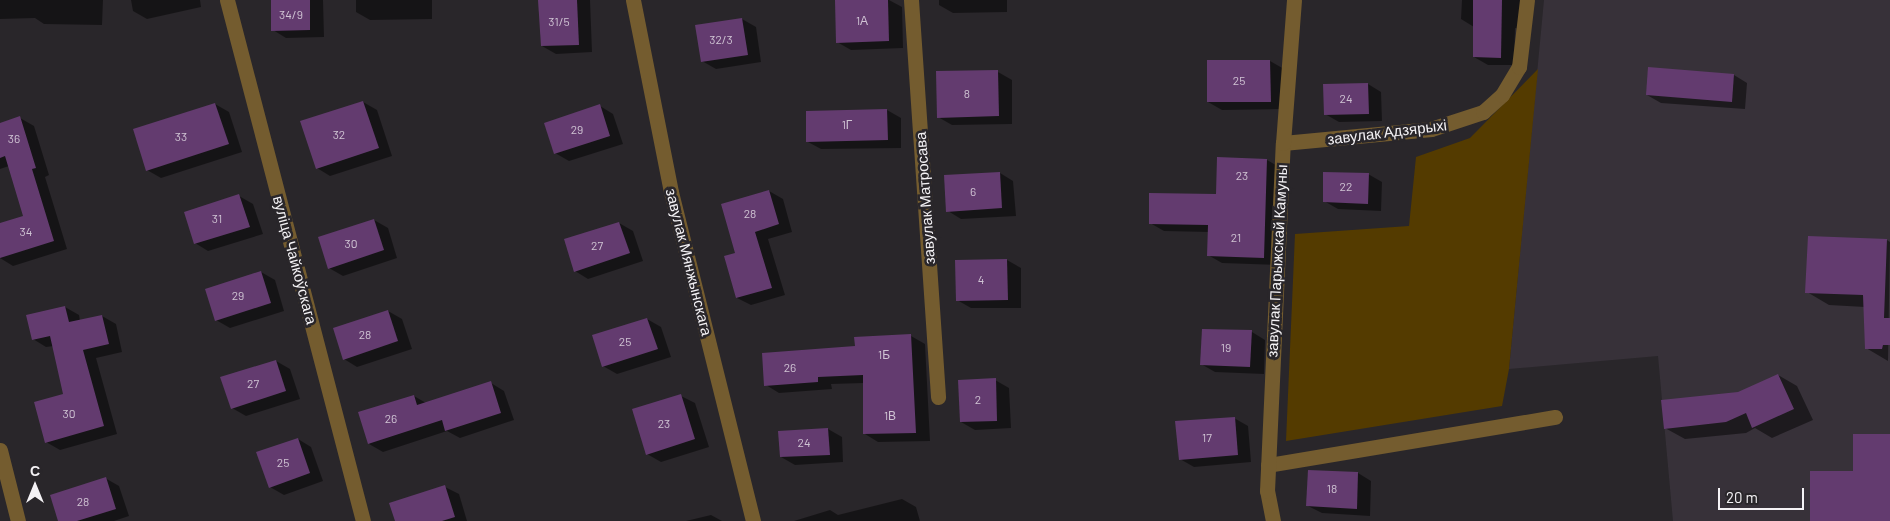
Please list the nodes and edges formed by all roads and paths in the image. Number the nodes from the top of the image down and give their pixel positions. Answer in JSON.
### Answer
{"nodes":[{"id":1,"x":227,"y":0,"type":"edge"},
{"id":2,"x":633,"y":0,"type":"edge"},
{"id":3,"x":911,"y":0,"type":"edge"},
{"id":4,"x":1294,"y":0,"type":"edge"},
{"id":5,"x":1527,"y":0,"type":"edge"},
{"id":6,"x":1283,"y":143,"type":"junction"},
{"id":7,"x":938,"y":396,"type":"dead end"},
{"id":8,"x":1555,"y":417,"type":"dead end"},
{"id":9,"x":0,"y":450,"type":"edge"},
{"id":10,"x":1268,"y":465,"type":"junction"},
{"id":11,"x":18,"y":521,"type":"edge"},
{"id":12,"x":363,"y":521,"type":"edge"},
{"id":13,"x":753,"y":521,"type":"edge"},
{"id":14,"x":1273,"y":521,"type":"edge"}],
"edges":[{"from":1,"to":12,"type":"street","name":"вуліца Чайкоўскага"},
{"from":2,"to":13,"type":"street","name":"завулак Мянжынскага"},
{"from":3,"to":7,"type":"street","name":"завулак Матросава"},
{"from":4,"to":6,"type":"street","name":"завулак Парыжскай Камуны"},
{"from":5,"to":6,"type":"street","name":"завулак Адзярыхі"},
{"from":6,"to":10,"type":"street","name":"завулак Парыжскай Камуны"},
{"from":8,"to":10,"type":"street"},
{"from":9,"to":11,"type":"street"},
{"from":10,"to":14,"type":"street","name":"завулак Парыжскай Камуны"}]}
